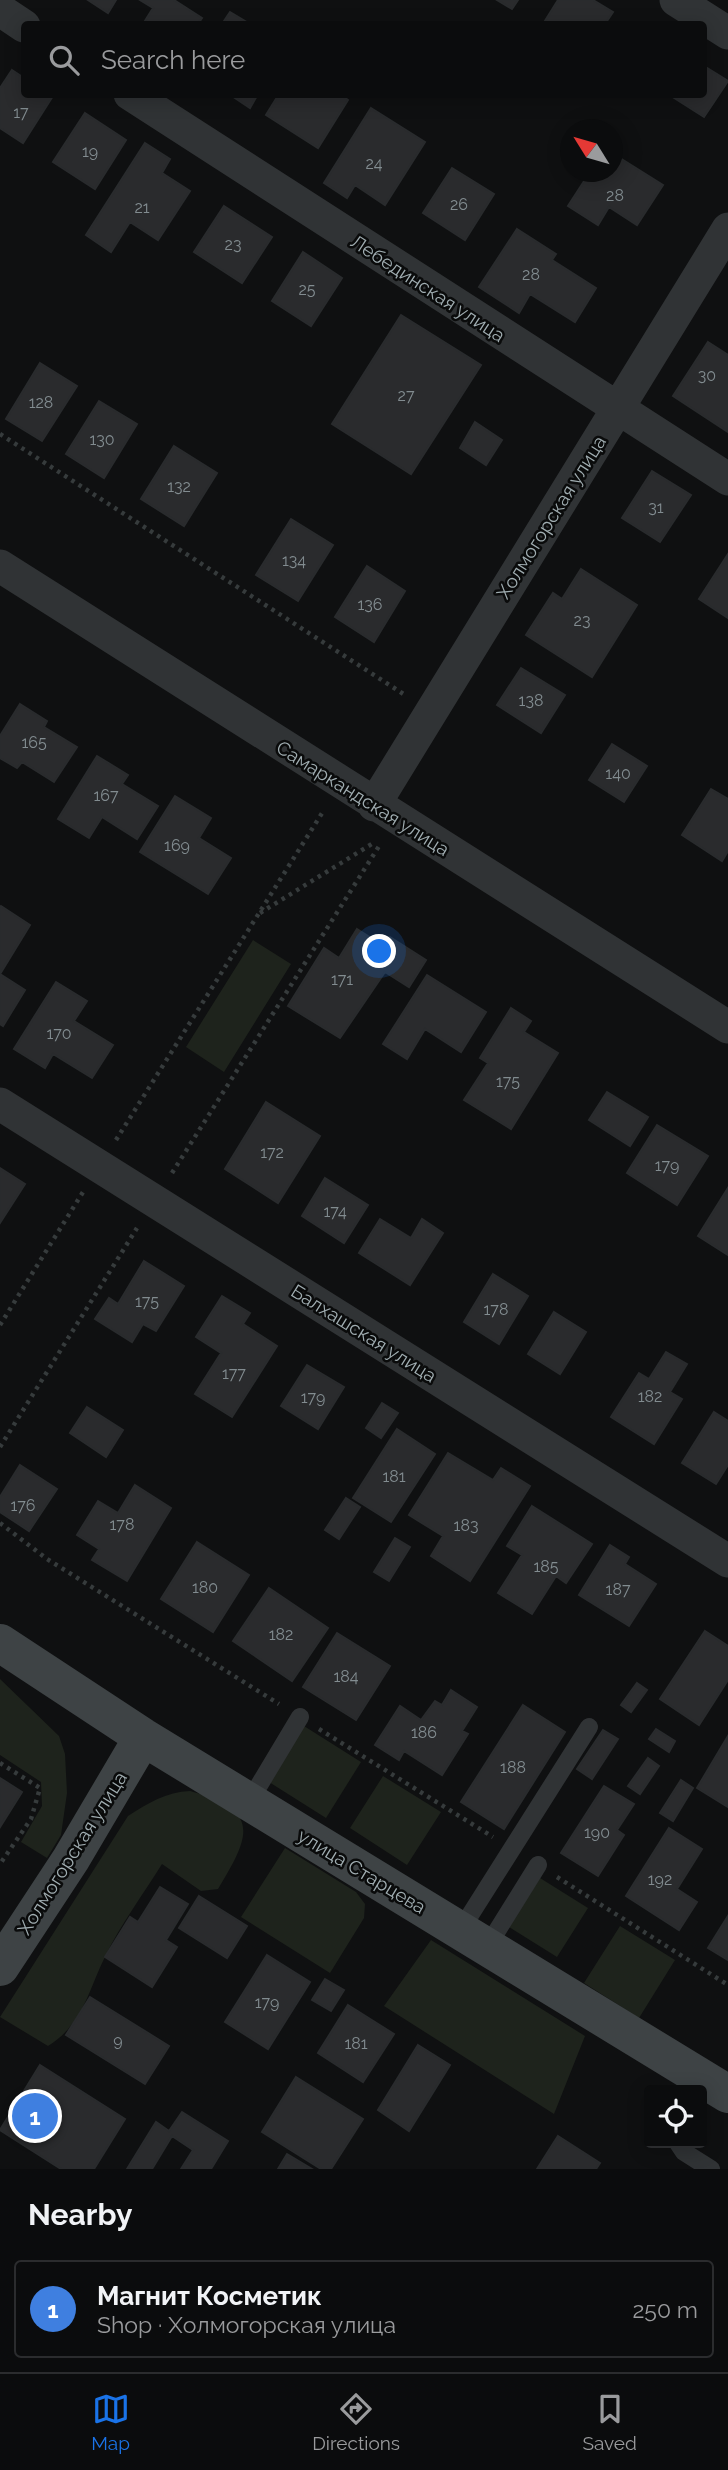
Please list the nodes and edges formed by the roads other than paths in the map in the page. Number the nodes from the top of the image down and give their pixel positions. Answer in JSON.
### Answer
{"nodes":[{"id":1,"x":676,"y":0,"type":"edge"},
{"id":2,"x":0,"y":10,"type":"edge"},
{"id":3,"x":21,"y":24,"type":"edge"},
{"id":4,"x":728,"y":33,"type":"edge"},
{"id":5,"x":136,"y":98,"type":"edge"},
{"id":6,"x":728,"y":229,"type":"edge"},
{"id":7,"x":617,"y":410,"type":"junction"},
{"id":8,"x":728,"y":479,"type":"edge"},
{"id":9,"x":0,"y":566,"type":"edge"},
{"id":10,"x":374,"y":805,"type":"junction"},
{"id":11,"x":728,"y":1027,"type":"edge"},
{"id":12,"x":0,"y":1104,"type":"edge"},
{"id":13,"x":728,"y":1561,"type":"edge"},
{"id":14,"x":0,"y":1643,"type":"edge"},
{"id":15,"x":300,"y":1717,"type":"road end"},
{"id":16,"x":589,"y":1727,"type":"dead end"},
{"id":17,"x":143,"y":1737,"type":"junction"},
{"id":18,"x":249,"y":1802,"type":"junction"},
{"id":19,"x":538,"y":1865,"type":"road end"},
{"id":20,"x":474,"y":1939,"type":"junction"},
{"id":21,"x":1,"y":1965,"type":"edge"},
{"id":22,"x":713,"y":2090,"type":"edge"},
{"id":23,"x":681,"y":2148,"type":"edge"},
{"id":24,"x":711,"y":2169,"type":"edge"}],
"edges":[{"from":1,"to":4,"type":"street"},
{"from":2,"to":3,"type":"street"},
{"from":5,"to":7,"type":"street","name":"Лебединская улица"},
{"from":6,"to":7,"type":"street","name":"Холмогорская улица"},
{"from":7,"to":8,"type":"street","name":"Лебединская улица"},
{"from":7,"to":10,"type":"street","name":"Холмогорская улица"},
{"from":9,"to":10,"type":"street","name":"Самаркандская улица"},
{"from":10,"to":11,"type":"street","name":"Самаркандская улица"},
{"from":12,"to":13,"type":"street","name":"Балхашская улица"},
{"from":14,"to":17,"type":"street","name":"улица Старцева"},
{"from":15,"to":18,"type":"lane"},
{"from":16,"to":20,"type":"lane"},
{"from":17,"to":18,"type":"street","name":"улица Старцева"},
{"from":17,"to":21,"type":"street","name":"Холмогорская улица"},
{"from":18,"to":20,"type":"street","name":"улица Старцева"},
{"from":19,"to":20,"type":"lane"},
{"from":20,"to":22,"type":"street","name":"улица Старцева"},
{"from":23,"to":24,"type":"lane"}]}
